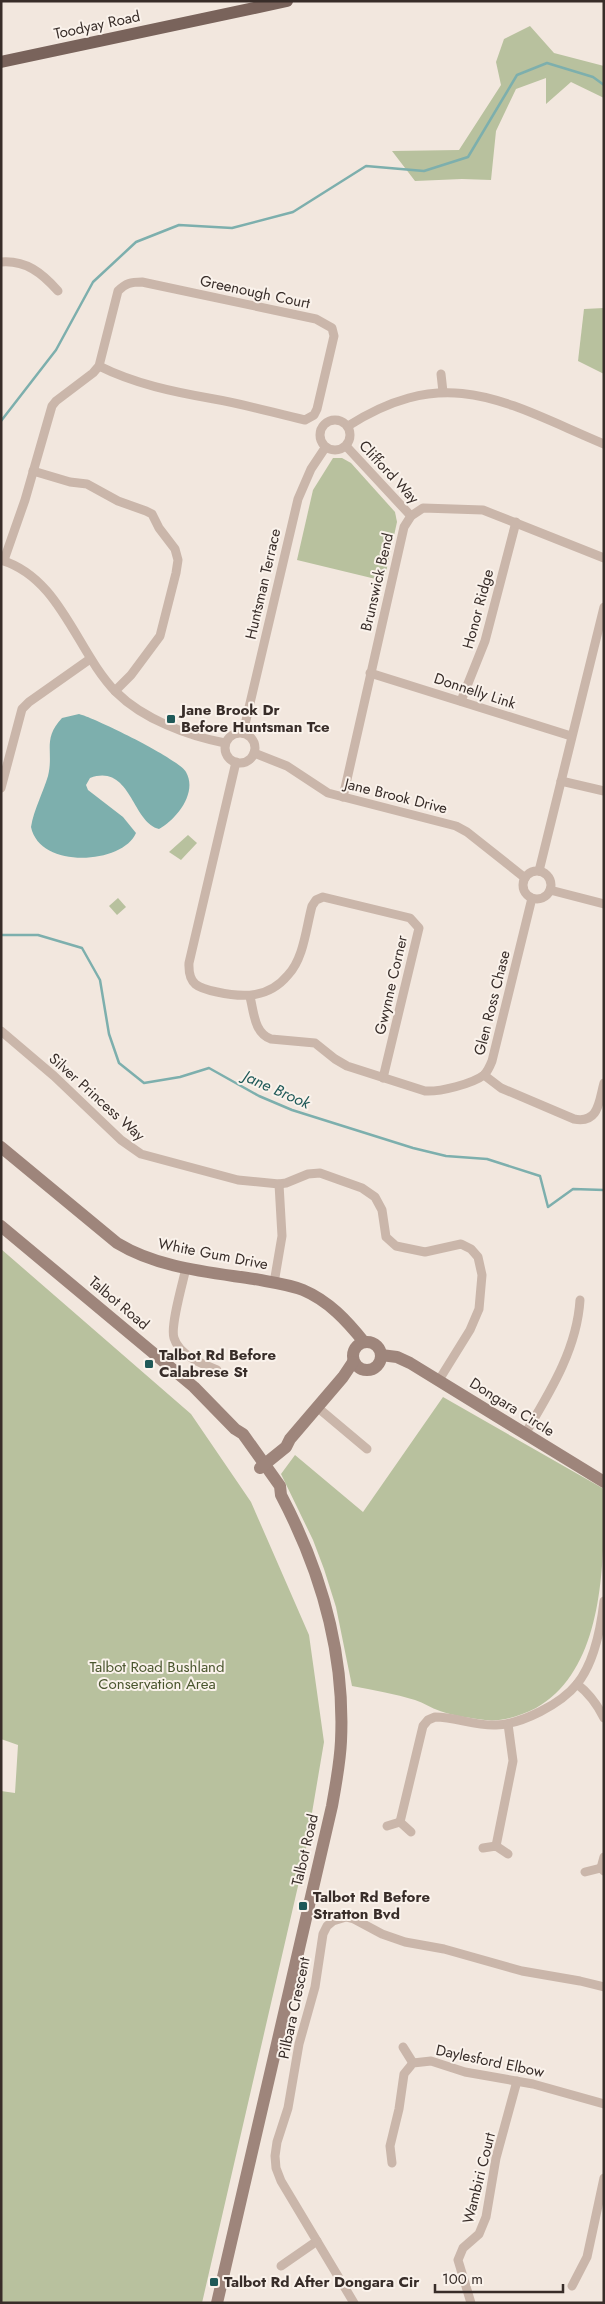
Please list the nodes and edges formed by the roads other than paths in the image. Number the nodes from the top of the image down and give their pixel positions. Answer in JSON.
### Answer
{"nodes":[{"id":1,"x":287,"y":1,"type":"edge"},
{"id":2,"x":1,"y":62,"type":"edge"},
{"id":3,"x":1,"y":262,"type":"edge"},
{"id":4,"x":58,"y":291,"type":"dead end"},
{"id":5,"x":98,"y":366,"type":"junction"},
{"id":6,"x":442,"y":374,"type":"dead end"},
{"id":7,"x":443,"y":392,"type":"junction"},
{"id":8,"x":348,"y":426,"type":"junction"},
{"id":9,"x":604,"y":444,"type":"edge"},
{"id":10,"x":346,"y":446,"type":"junction"},
{"id":11,"x":326,"y":448,"type":"junction"},
{"id":12,"x":33,"y":471,"type":"junction"},
{"id":13,"x":411,"y":516,"type":"junction"},
{"id":14,"x":516,"y":522,"type":"junction"},
{"id":15,"x":604,"y":558,"type":"edge"},
{"id":16,"x":2,"y":560,"type":"edge"},
{"id":17,"x":604,"y":607,"type":"edge"},
{"id":18,"x":90,"y":659,"type":"junction"},
{"id":19,"x":370,"y":673,"type":"junction"},
{"id":20,"x":115,"y":691,"type":"junction"},
{"id":21,"x":461,"y":701,"type":"junction"},
{"id":22,"x":243,"y":733,"type":"junction"},
{"id":23,"x":571,"y":736,"type":"junction"},
{"id":24,"x":225,"y":743,"type":"junction"},
{"id":25,"x":254,"y":753,"type":"junction"},
{"id":26,"x":236,"y":762,"type":"junction"},
{"id":27,"x":561,"y":781,"type":"junction"},
{"id":28,"x":1,"y":788,"type":"edge"},
{"id":29,"x":604,"y":791,"type":"edge"},
{"id":30,"x":343,"y":797,"type":"junction"},
{"id":31,"x":540,"y":871,"type":"junction"},
{"id":32,"x":525,"y":878,"type":"junction"},
{"id":33,"x":550,"y":890,"type":"junction"},
{"id":34,"x":532,"y":898,"type":"junction"},
{"id":35,"x":604,"y":904,"type":"edge"},
{"id":36,"x":250,"y":996,"type":"junction"},
{"id":37,"x":1,"y":1031,"type":"edge"},
{"id":38,"x":484,"y":1075,"type":"junction"},
{"id":39,"x":383,"y":1078,"type":"junction"},
{"id":40,"x":604,"y":1083,"type":"edge"},
{"id":41,"x":1,"y":1148,"type":"edge"},
{"id":42,"x":279,"y":1184,"type":"junction"},
{"id":43,"x":1,"y":1226,"type":"edge"},
{"id":44,"x":186,"y":1268,"type":"junction"},
{"id":45,"x":274,"y":1283,"type":"junction"},
{"id":46,"x":580,"y":1300,"type":"dead end"},
{"id":47,"x":359,"y":1345,"type":"junction"},
{"id":48,"x":380,"y":1360,"type":"junction"},
{"id":49,"x":355,"y":1365,"type":"junction"},
{"id":50,"x":217,"y":1370,"type":"dead end"},
{"id":51,"x":439,"y":1380,"type":"junction"},
{"id":52,"x":317,"y":1407,"type":"junction"},
{"id":53,"x":525,"y":1434,"type":"junction"},
{"id":54,"x":367,"y":1449,"type":"dead end"},
{"id":55,"x":261,"y":1463,"type":"junction"},
{"id":56,"x":604,"y":1482,"type":"edge"},
{"id":57,"x":604,"y":1600,"type":"edge"},
{"id":58,"x":602,"y":1628,"type":"edge"},
{"id":59,"x":577,"y":1684,"type":"junction"},
{"id":60,"x":604,"y":1718,"type":"edge"},
{"id":61,"x":508,"y":1724,"type":"junction"},
{"id":62,"x":400,"y":1822,"type":"junction"},
{"id":63,"x":388,"y":1826,"type":"dead end"},
{"id":64,"x":411,"y":1832,"type":"dead end"},
{"id":65,"x":496,"y":1846,"type":"junction"},
{"id":66,"x":483,"y":1848,"type":"dead end"},
{"id":67,"x":508,"y":1854,"type":"dead end"},
{"id":68,"x":604,"y":1857,"type":"edge"},
{"id":69,"x":602,"y":1870,"type":"edge"},
{"id":70,"x":585,"y":1872,"type":"dead end"},
{"id":71,"x":604,"y":1987,"type":"edge"},
{"id":72,"x":403,"y":2047,"type":"dead end"},
{"id":73,"x":413,"y":2063,"type":"junction"},
{"id":74,"x":518,"y":2081,"type":"junction"},
{"id":75,"x":604,"y":2104,"type":"edge"},
{"id":76,"x":392,"y":2163,"type":"dead end"},
{"id":77,"x":604,"y":2178,"type":"edge"},
{"id":78,"x":602,"y":2190,"type":"edge"},
{"id":79,"x":317,"y":2241,"type":"junction"},
{"id":80,"x":281,"y":2266,"type":"dead end"},
{"id":81,"x":572,"y":2286,"type":"dead end"},
{"id":82,"x":216,"y":2303,"type":"edge"},
{"id":83,"x":354,"y":2303,"type":"edge"},
{"id":84,"x":471,"y":2303,"type":"edge"}],
"edges":[{"from":1,"to":2,"type":"main road","name":"Toodyay Road"},
{"from":3,"to":4,"type":"street"},
{"from":5,"to":5,"type":"street","name":"Greenough Court"},
{"from":5,"to":12,"type":"street"},
{"from":6,"to":7,"type":"street"},
{"from":7,"to":8,"type":"street"},
{"from":7,"to":9,"type":"street"},
{"from":8,"to":10,"type":"street"},
{"from":8,"to":11,"type":"street"},
{"from":10,"to":11,"type":"street"},
{"from":10,"to":13,"type":"street","name":"Clifford Way"},
{"from":11,"to":22,"type":"street","name":"Huntsman Terrace"},
{"from":12,"to":16,"type":"street"},
{"from":12,"to":20,"type":"street"},
{"from":13,"to":14,"type":"street"},
{"from":13,"to":19,"type":"street","name":"Brunswick Bend"},
{"from":14,"to":15,"type":"street"},
{"from":14,"to":21,"type":"street","name":"Honor Ridge"},
{"from":16,"to":18,"type":"street"},
{"from":17,"to":23,"type":"street"},
{"from":18,"to":20,"type":"street"},
{"from":18,"to":28,"type":"street"},
{"from":19,"to":21,"type":"street","name":"Donnelly Link"},
{"from":19,"to":30,"type":"street","name":"Brunswick Bend"},
{"from":20,"to":24,"type":"street"},
{"from":21,"to":23,"type":"street","name":"Donnelly Link"},
{"from":22,"to":24,"type":"street"},
{"from":22,"to":25,"type":"street"},
{"from":23,"to":27,"type":"street"},
{"from":24,"to":26,"type":"street"},
{"from":25,"to":26,"type":"street"},
{"from":25,"to":30,"type":"street","name":"Jane Brook Drive"},
{"from":26,"to":36,"type":"street","name":"Gwynne Corner"},
{"from":27,"to":29,"type":"street"},
{"from":27,"to":31,"type":"street"},
{"from":30,"to":32,"type":"street","name":"Jane Brook Drive"},
{"from":31,"to":32,"type":"street"},
{"from":31,"to":33,"type":"street"},
{"from":32,"to":34,"type":"street"},
{"from":33,"to":34,"type":"street"},
{"from":33,"to":35,"type":"street"},
{"from":34,"to":38,"type":"street","name":"Glen Ross Chase"},
{"from":36,"to":39,"type":"street","name":"Glen Ross Chase"},
{"from":36,"to":39,"type":"street","name":"Gwynne Corner"},
{"from":37,"to":42,"type":"street","name":"Silver Princess Way"},
{"from":38,"to":39,"type":"street","name":"Glen Ross Chase"},
{"from":38,"to":40,"type":"street"},
{"from":41,"to":44,"type":"main road","name":"White Gum Drive"},
{"from":42,"to":45,"type":"street"},
{"from":42,"to":51,"type":"street","name":"Silver Princess Way"},
{"from":43,"to":55,"type":"main road","name":"Talbot Road"},
{"from":44,"to":45,"type":"main road","name":"White Gum Drive"},
{"from":44,"to":50,"type":"street"},
{"from":45,"to":47,"type":"main road","name":"White Gum Drive"},
{"from":46,"to":53,"type":"street"},
{"from":47,"to":48,"type":"main road"},
{"from":47,"to":49,"type":"main road"},
{"from":48,"to":49,"type":"main road"},
{"from":48,"to":51,"type":"main road","name":"Dongara Circle"},
{"from":49,"to":52,"type":"main road"},
{"from":51,"to":53,"type":"main road","name":"Dongara Circle"},
{"from":52,"to":54,"type":"street"},
{"from":52,"to":55,"type":"main road"},
{"from":53,"to":56,"type":"main road","name":"Dongara Circle"},
{"from":55,"to":82,"type":"main road","name":"Talbot Road"},
{"from":57,"to":58,"type":"street"},
{"from":58,"to":59,"type":"street"},
{"from":59,"to":60,"type":"street"},
{"from":59,"to":61,"type":"street"},
{"from":61,"to":62,"type":"street"},
{"from":61,"to":65,"type":"street"},
{"from":62,"to":63,"type":"street"},
{"from":62,"to":64,"type":"street"},
{"from":65,"to":66,"type":"street"},
{"from":65,"to":67,"type":"street"},
{"from":68,"to":69,"type":"street"},
{"from":69,"to":70,"type":"street"},
{"from":71,"to":79,"type":"street","name":"Pilbara Crescent"},
{"from":72,"to":73,"type":"street"},
{"from":73,"to":74,"type":"street","name":"Daylesford Elbow"},
{"from":73,"to":76,"type":"street","name":"Daylesford Elbow"},
{"from":74,"to":75,"type":"street","name":"Daylesford Elbow"},
{"from":74,"to":84,"type":"street","name":"Wambiri Court"},
{"from":77,"to":78,"type":"street"},
{"from":78,"to":81,"type":"street"},
{"from":79,"to":80,"type":"street"},
{"from":79,"to":83,"type":"street","name":"Pilbara Crescent"}]}
